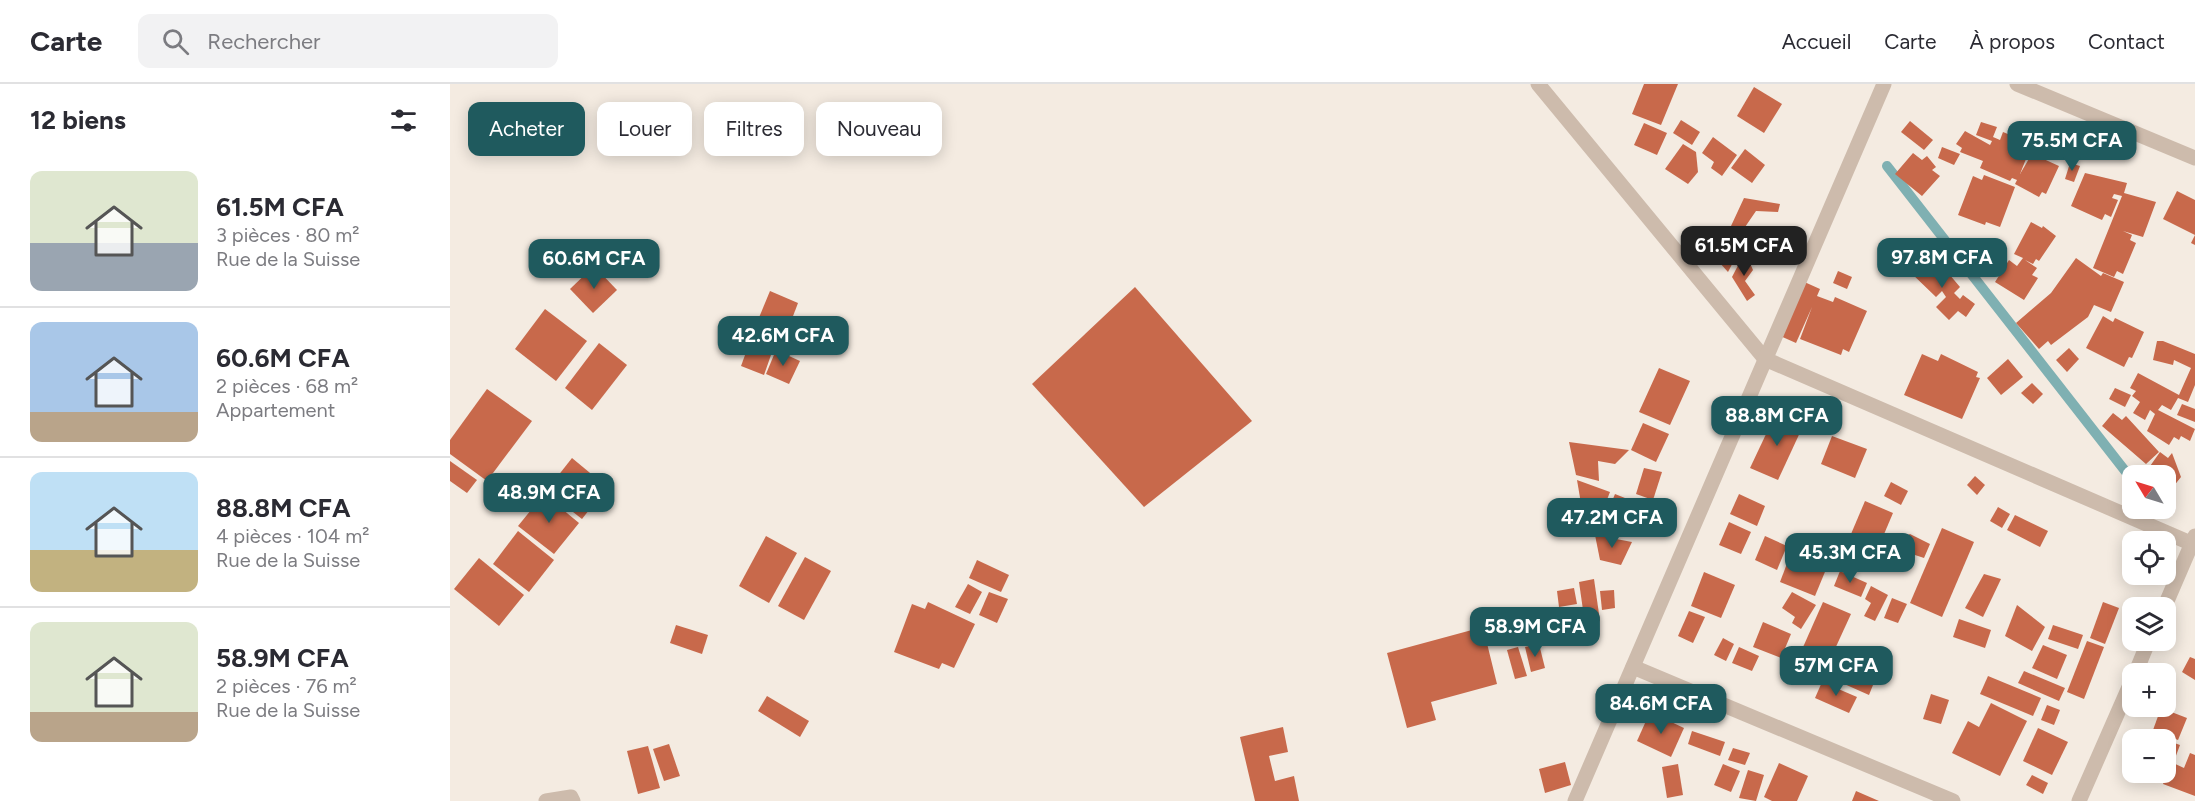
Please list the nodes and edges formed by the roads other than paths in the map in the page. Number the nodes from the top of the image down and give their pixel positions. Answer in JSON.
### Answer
{"nodes":[{"id":1,"x":1538,"y":84,"type":"edge"},
{"id":2,"x":1884,"y":84,"type":"edge"},
{"id":3,"x":2017,"y":84,"type":"edge"},
{"id":4,"x":2195,"y":158,"type":"edge"},
{"id":5,"x":1765,"y":359,"type":"junction"},
{"id":6,"x":2194,"y":541,"type":"edge"},
{"id":7,"x":2169,"y":597,"type":"edge"},
{"id":8,"x":1633,"y":667,"type":"junction"},
{"id":9,"x":2122,"y":703,"type":"edge"},
{"id":10,"x":546,"y":801,"type":"edge"},
{"id":11,"x":573,"y":801,"type":"edge"},
{"id":12,"x":1575,"y":801,"type":"edge"},
{"id":13,"x":1953,"y":801,"type":"edge"},
{"id":14,"x":2079,"y":801,"type":"edge"}],
"edges":[{"from":1,"to":5,"type":"street"},
{"from":2,"to":5,"type":"street"},
{"from":3,"to":4,"type":"street"},
{"from":5,"to":6,"type":"street"},
{"from":5,"to":8,"type":"street"},
{"from":6,"to":7,"type":"street"},
{"from":8,"to":12,"type":"street"},
{"from":8,"to":13,"type":"street"},
{"from":9,"to":14,"type":"street"},
{"from":10,"to":11,"type":"street"}]}
